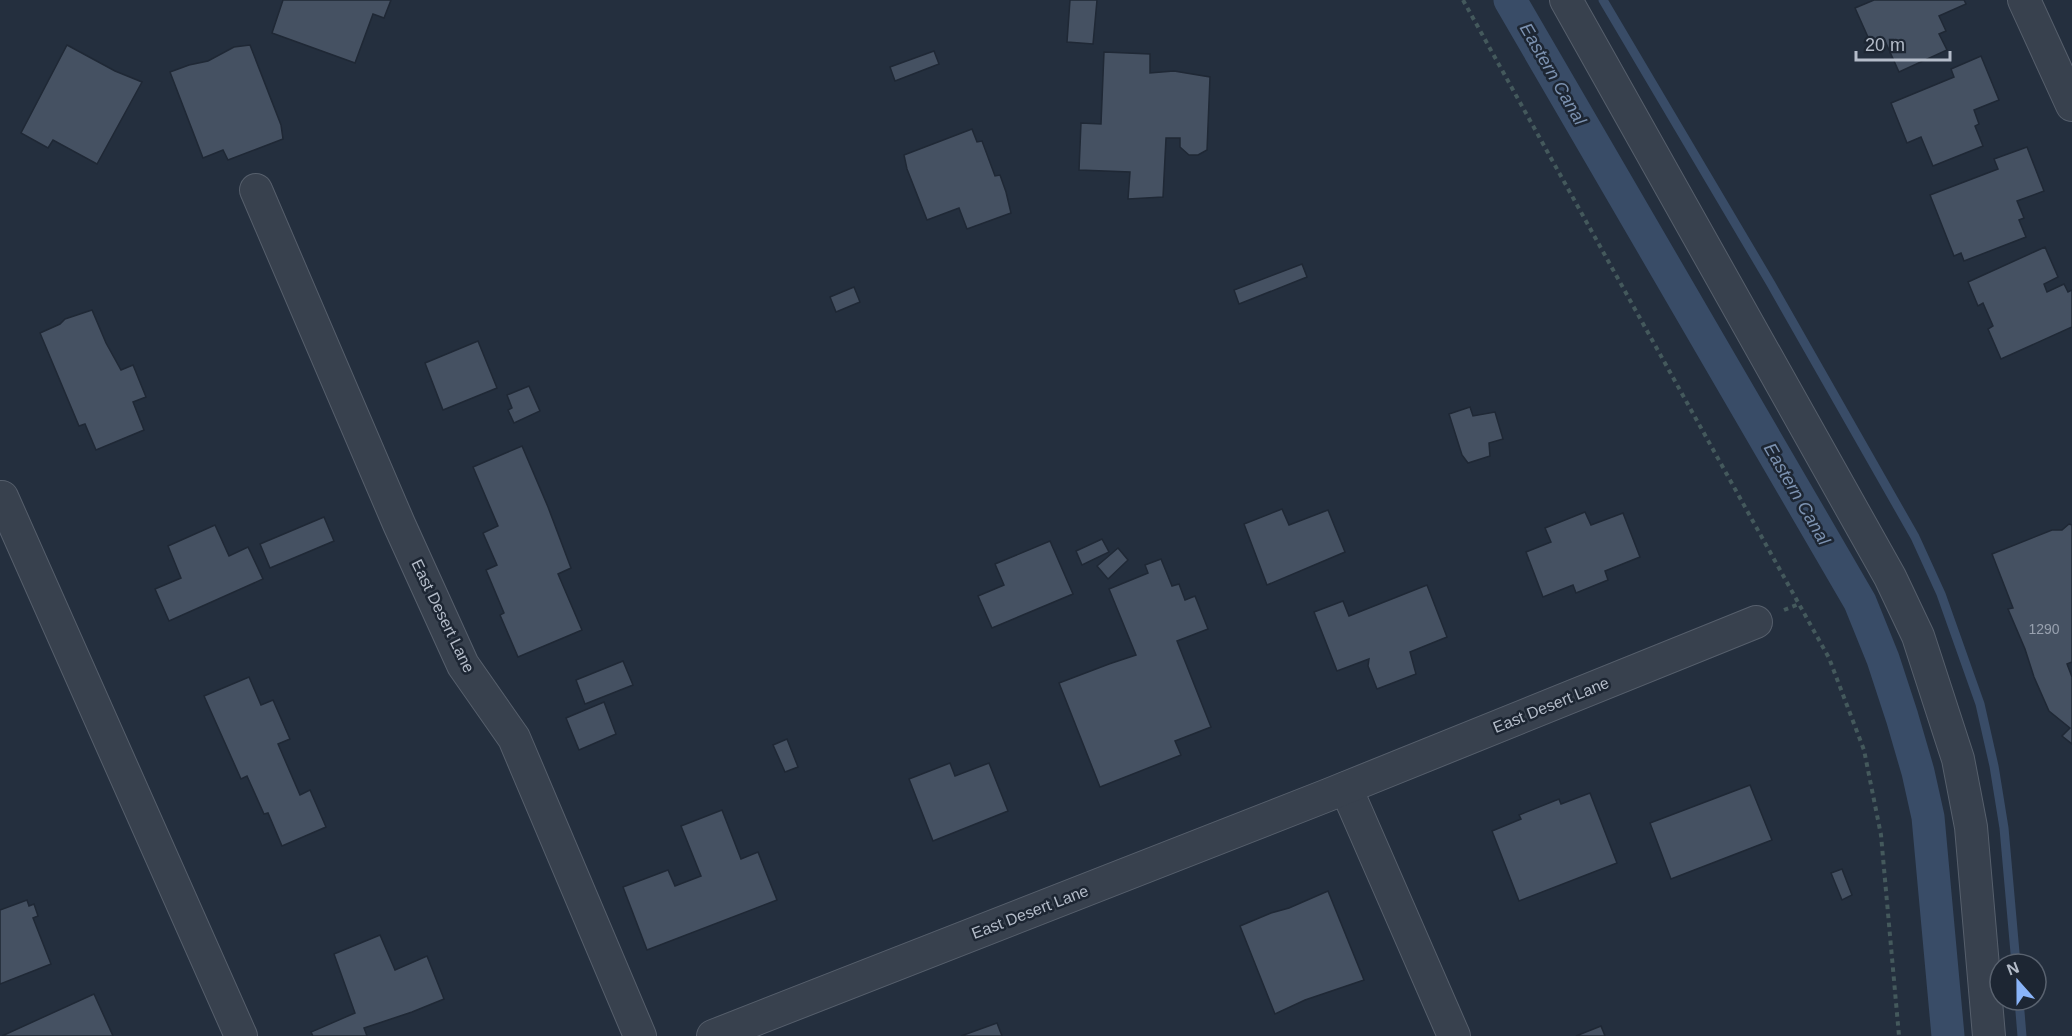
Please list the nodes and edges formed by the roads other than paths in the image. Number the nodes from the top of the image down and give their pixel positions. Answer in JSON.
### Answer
{"nodes":[{"id":1,"x":1566,"y":0,"type":"edge"},
{"id":2,"x":2024,"y":0,"type":"edge"},
{"id":3,"x":2072,"y":105,"type":"edge"},
{"id":4,"x":256,"y":190,"type":"dead end"},
{"id":5,"x":2,"y":497,"type":"dead end"},
{"id":6,"x":1756,"y":622,"type":"dead end"},
{"id":7,"x":1346,"y":788,"type":"junction"},
{"id":8,"x":241,"y":1036,"type":"edge"},
{"id":9,"x":640,"y":1036,"type":"edge"},
{"id":10,"x":713,"y":1036,"type":"edge"},
{"id":11,"x":1454,"y":1036,"type":"edge"},
{"id":12,"x":1989,"y":1036,"type":"edge"}],
"edges":[{"from":1,"to":12,"type":"street"},
{"from":2,"to":3,"type":"street"},
{"from":4,"to":9,"type":"street","name":"East Desert Lane"},
{"from":5,"to":8,"type":"street"},
{"from":6,"to":7,"type":"street","name":"East Desert Lane"},
{"from":7,"to":10,"type":"street","name":"East Desert Lane"},
{"from":7,"to":11,"type":"street"}]}
